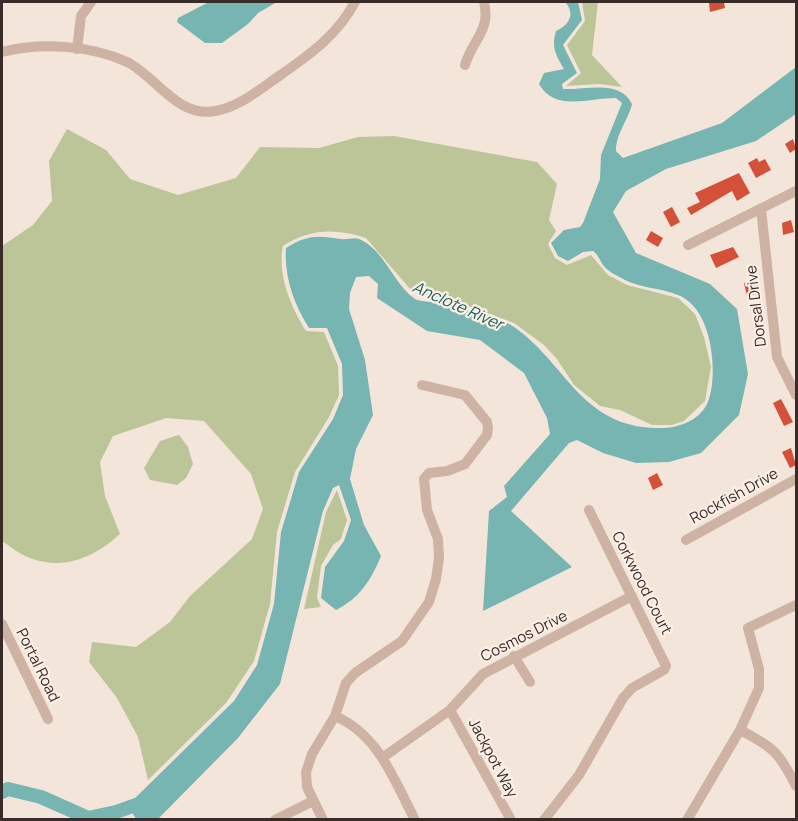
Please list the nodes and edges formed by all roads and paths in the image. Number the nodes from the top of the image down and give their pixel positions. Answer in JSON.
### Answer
{"nodes":[{"id":1,"x":91,"y":2,"type":"edge"},
{"id":2,"x":355,"y":2,"type":"edge"},
{"id":3,"x":484,"y":2,"type":"edge"},
{"id":4,"x":77,"y":48,"type":"junction"},
{"id":5,"x":2,"y":52,"type":"edge"},
{"id":6,"x":465,"y":64,"type":"dead end"},
{"id":7,"x":796,"y":190,"type":"edge"},
{"id":8,"x":760,"y":209,"type":"junction"},
{"id":9,"x":688,"y":245,"type":"dead end"},
{"id":10,"x":422,"y":385,"type":"dead end"},
{"id":11,"x":796,"y":395,"type":"edge"},
{"id":12,"x":796,"y":479,"type":"edge"},
{"id":13,"x":589,"y":510,"type":"dead end"},
{"id":14,"x":687,"y":540,"type":"dead end"},
{"id":15,"x":632,"y":597,"type":"junction"},
{"id":16,"x":796,"y":606,"type":"edge"},
{"id":17,"x":2,"y":624,"type":"edge"},
{"id":18,"x":514,"y":656,"type":"junction"},
{"id":19,"x":530,"y":682,"type":"dead end"},
{"id":20,"x":450,"y":710,"type":"junction"},
{"id":21,"x":335,"y":716,"type":"junction"},
{"id":22,"x":48,"y":719,"type":"dead end"},
{"id":23,"x":740,"y":730,"type":"junction"},
{"id":24,"x":382,"y":758,"type":"junction"},
{"id":25,"x":796,"y":786,"type":"edge"},
{"id":26,"x":313,"y":801,"type":"junction"},
{"id":27,"x":275,"y":819,"type":"edge"},
{"id":28,"x":323,"y":819,"type":"edge"},
{"id":29,"x":415,"y":819,"type":"edge"},
{"id":30,"x":511,"y":819,"type":"edge"},
{"id":31,"x":544,"y":819,"type":"edge"},
{"id":32,"x":687,"y":819,"type":"edge"}],
"edges":[{"from":1,"to":4,"type":"street"},
{"from":2,"to":4,"type":"street"},
{"from":3,"to":6,"type":"street"},
{"from":4,"to":5,"type":"street"},
{"from":7,"to":8,"type":"street"},
{"from":8,"to":9,"type":"street"},
{"from":8,"to":11,"type":"street","name":"Dorsal Drive"},
{"from":10,"to":21,"type":"street"},
{"from":12,"to":14,"type":"street","name":"Rockfish Drive"},
{"from":13,"to":15,"type":"street","name":"Corkwood Court"},
{"from":15,"to":18,"type":"street","name":"Cosmos Drive"},
{"from":15,"to":31,"type":"street","name":"Corkwood Court"},
{"from":16,"to":23,"type":"street"},
{"from":17,"to":22,"type":"street","name":"Portal Road"},
{"from":18,"to":19,"type":"street"},
{"from":18,"to":20,"type":"street","name":"Cosmos Drive"},
{"from":20,"to":24,"type":"street","name":"Cosmos Drive"},
{"from":20,"to":30,"type":"street","name":"Jackpot Way"},
{"from":21,"to":24,"type":"street"},
{"from":21,"to":26,"type":"street"},
{"from":23,"to":25,"type":"street"},
{"from":23,"to":32,"type":"street"},
{"from":24,"to":29,"type":"street"},
{"from":26,"to":27,"type":"street"},
{"from":26,"to":28,"type":"street"}]}
